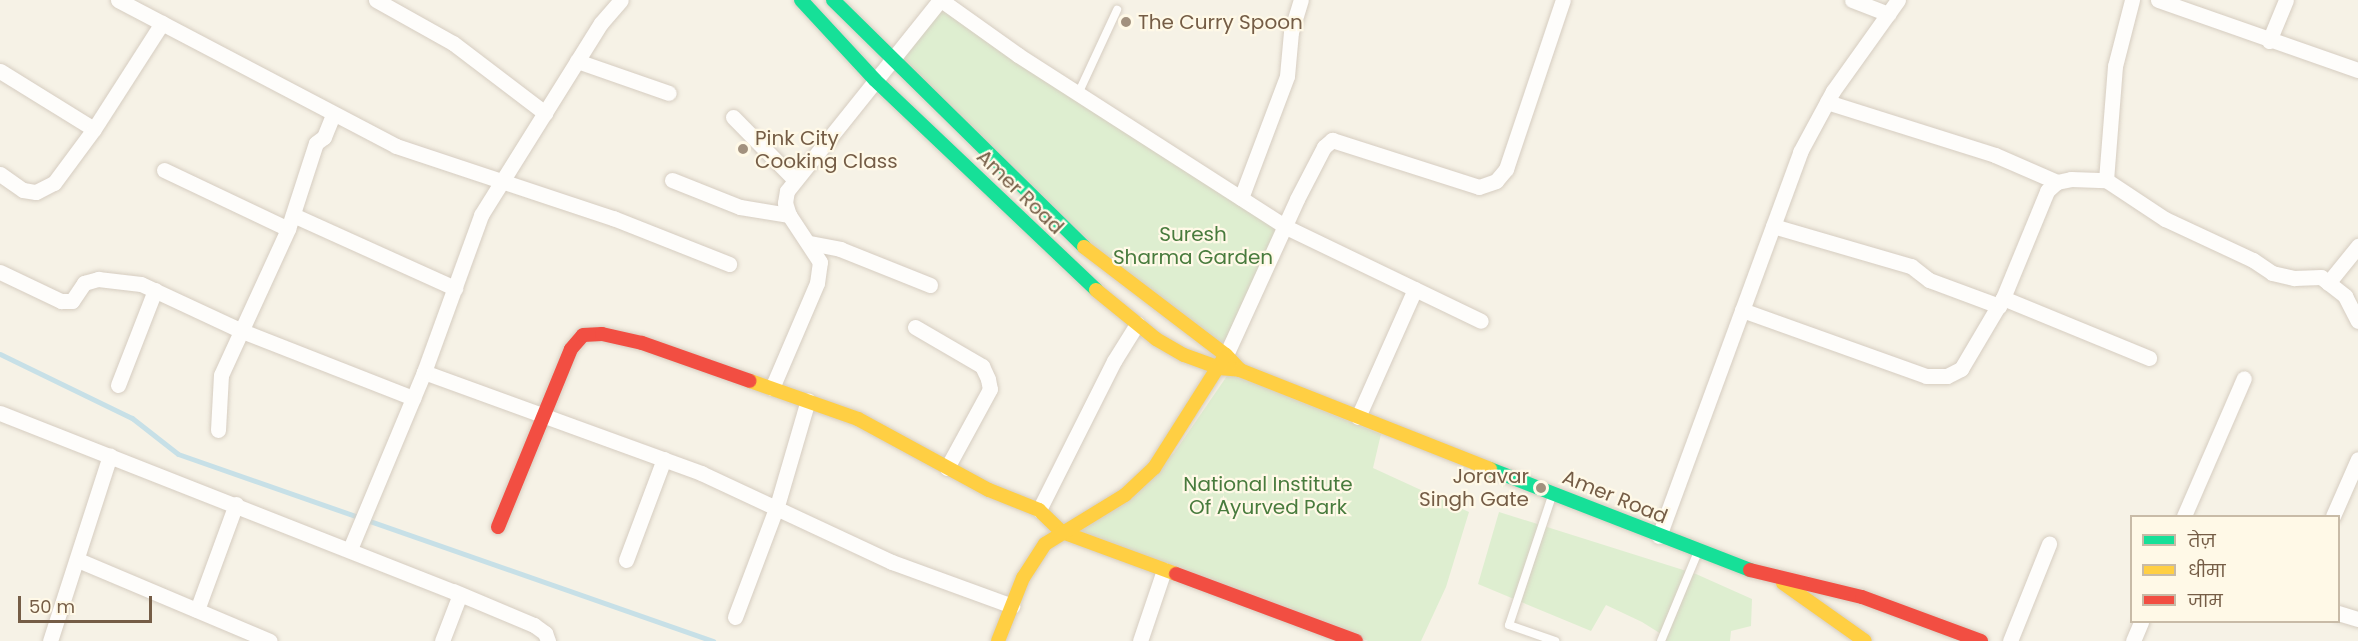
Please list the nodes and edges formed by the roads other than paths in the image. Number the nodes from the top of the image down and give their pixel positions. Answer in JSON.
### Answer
{"nodes":[{"id":1,"x":118,"y":0,"type":"edge"},
{"id":2,"x":376,"y":0,"type":"edge"},
{"id":3,"x":621,"y":0,"type":"edge"},
{"id":4,"x":801,"y":0,"type":"edge"},
{"id":5,"x":833,"y":0,"type":"edge"},
{"id":6,"x":940,"y":0,"type":"edge"},
{"id":7,"x":1301,"y":0,"type":"edge"},
{"id":8,"x":1563,"y":0,"type":"edge"},
{"id":9,"x":1852,"y":0,"type":"edge"},
{"id":10,"x":1898,"y":0,"type":"edge"},
{"id":11,"x":2132,"y":0,"type":"edge"},
{"id":12,"x":2158,"y":0,"type":"edge"},
{"id":13,"x":2286,"y":0,"type":"edge"},
{"id":14,"x":1117,"y":10,"type":"dead end"},
{"id":15,"x":1888,"y":14,"type":"junction"},
{"id":16,"x":162,"y":23,"type":"junction"},
{"id":17,"x":2269,"y":41,"type":"junction"},
{"id":18,"x":891,"y":60,"type":"junction"},
{"id":19,"x":577,"y":61,"type":"junction"},
{"id":20,"x":2358,"y":70,"type":"edge"},
{"id":21,"x":0,"y":71,"type":"edge"},
{"id":22,"x":875,"y":80,"type":"junction"},
{"id":23,"x":669,"y":93,"type":"dead end"},
{"id":24,"x":1078,"y":94,"type":"junction"},
{"id":25,"x":1827,"y":102,"type":"junction"},
{"id":26,"x":545,"y":113,"type":"junction"},
{"id":27,"x":333,"y":115,"type":"junction"},
{"id":28,"x":733,"y":117,"type":"dead end"},
{"id":29,"x":94,"y":129,"type":"junction"},
{"id":30,"x":164,"y":170,"type":"dead end"},
{"id":31,"x":0,"y":174,"type":"edge"},
{"id":32,"x":793,"y":178,"type":"junction"},
{"id":33,"x":672,"y":180,"type":"dead end"},
{"id":34,"x":2106,"y":180,"type":"junction"},
{"id":35,"x":502,"y":181,"type":"junction"},
{"id":36,"x":2057,"y":182,"type":"junction"},
{"id":37,"x":1241,"y":198,"type":"junction"},
{"id":38,"x":789,"y":215,"type":"junction"},
{"id":39,"x":290,"y":222,"type":"junction"},
{"id":40,"x":1773,"y":226,"type":"junction"},
{"id":41,"x":1286,"y":227,"type":"junction"},
{"id":42,"x":810,"y":243,"type":"junction"},
{"id":43,"x":2358,"y":246,"type":"edge"},
{"id":44,"x":729,"y":264,"type":"dead end"},
{"id":45,"x":0,"y":273,"type":"edge"},
{"id":46,"x":2328,"y":283,"type":"junction"},
{"id":47,"x":930,"y":285,"type":"dead end"},
{"id":48,"x":454,"y":288,"type":"junction"},
{"id":49,"x":1414,"y":289,"type":"junction"},
{"id":50,"x":155,"y":290,"type":"junction"},
{"id":51,"x":2001,"y":302,"type":"junction"},
{"id":52,"x":1742,"y":310,"type":"junction"},
{"id":53,"x":1481,"y":321,"type":"dead end"},
{"id":54,"x":2358,"y":321,"type":"edge"},
{"id":55,"x":1137,"y":324,"type":"junction"},
{"id":56,"x":915,"y":327,"type":"dead end"},
{"id":57,"x":242,"y":331,"type":"junction"},
{"id":58,"x":2150,"y":358,"type":"dead end"},
{"id":59,"x":1222,"y":361,"type":"junction"},
{"id":60,"x":424,"y":372,"type":"junction"},
{"id":61,"x":2244,"y":378,"type":"dead end"},
{"id":62,"x":118,"y":385,"type":"dead end"},
{"id":63,"x":772,"y":388,"type":"junction"},
{"id":64,"x":413,"y":398,"type":"junction"},
{"id":65,"x":808,"y":400,"type":"junction"},
{"id":66,"x":546,"y":417,"type":"junction"},
{"id":67,"x":1358,"y":417,"type":"junction"},
{"id":68,"x":2,"y":418,"type":"edge"},
{"id":69,"x":218,"y":430,"type":"dead end"},
{"id":70,"x":110,"y":455,"type":"junction"},
{"id":71,"x":664,"y":459,"type":"junction"},
{"id":72,"x":2358,"y":459,"type":"edge"},
{"id":73,"x":947,"y":468,"type":"junction"},
{"id":74,"x":1553,"y":493,"type":"junction"},
{"id":75,"x":236,"y":504,"type":"junction"},
{"id":76,"x":777,"y":506,"type":"junction"},
{"id":77,"x":1039,"y":510,"type":"junction"},
{"id":78,"x":2184,"y":515,"type":"edge"},
{"id":79,"x":2333,"y":515,"type":"edge"},
{"id":80,"x":498,"y":527,"type":"dead end"},
{"id":81,"x":1062,"y":532,"type":"junction"},
{"id":82,"x":1659,"y":536,"type":"junction"},
{"id":83,"x":2049,"y":544,"type":"dead end"},
{"id":84,"x":350,"y":549,"type":"junction"},
{"id":85,"x":1698,"y":552,"type":"junction"},
{"id":86,"x":78,"y":560,"type":"junction"},
{"id":87,"x":626,"y":560,"type":"dead end"},
{"id":88,"x":1164,"y":570,"type":"junction"},
{"id":89,"x":1778,"y":579,"type":"junction"},
{"id":90,"x":460,"y":594,"type":"junction"},
{"id":91,"x":1012,"y":606,"type":"junction"},
{"id":92,"x":196,"y":610,"type":"junction"},
{"id":93,"x":2340,"y":614,"type":"edge"},
{"id":94,"x":735,"y":617,"type":"dead end"},
{"id":95,"x":2358,"y":619,"type":"edge"},
{"id":96,"x":2140,"y":623,"type":"edge"},
{"id":97,"x":50,"y":641,"type":"edge"},
{"id":98,"x":270,"y":641,"type":"edge"},
{"id":99,"x":442,"y":641,"type":"edge"},
{"id":100,"x":548,"y":641,"type":"edge"},
{"id":101,"x":998,"y":641,"type":"edge"},
{"id":102,"x":1140,"y":641,"type":"edge"},
{"id":103,"x":1356,"y":641,"type":"edge"},
{"id":104,"x":1555,"y":641,"type":"edge"},
{"id":105,"x":1661,"y":641,"type":"edge"},
{"id":106,"x":1865,"y":641,"type":"edge"},
{"id":107,"x":1981,"y":641,"type":"edge"},
{"id":108,"x":2010,"y":641,"type":"edge"},
{"id":109,"x":2133,"y":641,"type":"edge"}],
"edges":[{"from":1,"to":16,"type":"street"},
{"from":2,"to":26,"type":"street"},
{"from":3,"to":19,"type":"street"},
{"from":4,"to":22,"type":"main road","name":"Amer Road"},
{"from":5,"to":18,"type":"main road","name":"Amer Road"},
{"from":6,"to":18,"type":"street"},
{"from":6,"to":24,"type":"street"},
{"from":7,"to":37,"type":"street"},
{"from":8,"to":41,"type":"street"},
{"from":9,"to":15,"type":"street"},
{"from":10,"to":15,"type":"street"},
{"from":11,"to":34,"type":"street"},
{"from":12,"to":17,"type":"street"},
{"from":13,"to":17,"type":"street"},
{"from":14,"to":24,"type":"lane"},
{"from":15,"to":25,"type":"street"},
{"from":16,"to":27,"type":"street"},
{"from":16,"to":29,"type":"street"},
{"from":17,"to":20,"type":"street"},
{"from":18,"to":22,"type":"street"},
{"from":18,"to":59,"type":"main road","name":"Amer Road"},
{"from":19,"to":23,"type":"street"},
{"from":19,"to":26,"type":"street"},
{"from":21,"to":29,"type":"street"},
{"from":22,"to":32,"type":"street"},
{"from":22,"to":55,"type":"main road","name":"Amer Road"},
{"from":24,"to":37,"type":"street"},
{"from":25,"to":36,"type":"street"},
{"from":25,"to":40,"type":"street"},
{"from":26,"to":35,"type":"street"},
{"from":27,"to":35,"type":"street"},
{"from":27,"to":39,"type":"street"},
{"from":28,"to":32,"type":"street"},
{"from":29,"to":31,"type":"street"},
{"from":30,"to":39,"type":"street"},
{"from":32,"to":38,"type":"street"},
{"from":33,"to":38,"type":"street"},
{"from":34,"to":36,"type":"street"},
{"from":34,"to":46,"type":"street"},
{"from":35,"to":44,"type":"street"},
{"from":35,"to":48,"type":"street"},
{"from":36,"to":51,"type":"street"},
{"from":37,"to":41,"type":"street"},
{"from":38,"to":42,"type":"street"},
{"from":39,"to":48,"type":"street"},
{"from":39,"to":57,"type":"street"},
{"from":40,"to":51,"type":"street"},
{"from":40,"to":52,"type":"street"},
{"from":41,"to":49,"type":"street"},
{"from":41,"to":59,"type":"street"},
{"from":42,"to":47,"type":"street"},
{"from":42,"to":63,"type":"street"},
{"from":43,"to":46,"type":"street"},
{"from":45,"to":50,"type":"street"},
{"from":46,"to":54,"type":"street"},
{"from":48,"to":60,"type":"street"},
{"from":49,"to":53,"type":"street"},
{"from":49,"to":67,"type":"street"},
{"from":50,"to":57,"type":"street"},
{"from":50,"to":62,"type":"street"},
{"from":51,"to":52,"type":"street"},
{"from":51,"to":58,"type":"street"},
{"from":52,"to":82,"type":"street"},
{"from":55,"to":59,"type":"main road","name":"Amer Road"},
{"from":55,"to":77,"type":"street"},
{"from":56,"to":73,"type":"street"},
{"from":57,"to":64,"type":"street"},
{"from":57,"to":69,"type":"street"},
{"from":59,"to":67,"type":"main road","name":"Amer Road"},
{"from":59,"to":81,"type":"main road"},
{"from":60,"to":64,"type":"street"},
{"from":60,"to":66,"type":"street"},
{"from":61,"to":78,"type":"street"},
{"from":63,"to":65,"type":"main road"},
{"from":63,"to":66,"type":"main road"},
{"from":64,"to":84,"type":"street"},
{"from":65,"to":73,"type":"main road"},
{"from":65,"to":76,"type":"street"},
{"from":66,"to":71,"type":"street"},
{"from":66,"to":80,"type":"main road"},
{"from":67,"to":74,"type":"main road","name":"Amer Road"},
{"from":68,"to":70,"type":"street"},
{"from":70,"to":75,"type":"street"},
{"from":70,"to":86,"type":"street"},
{"from":71,"to":76,"type":"street"},
{"from":71,"to":87,"type":"street"},
{"from":72,"to":79,"type":"street"},
{"from":73,"to":77,"type":"main road"},
{"from":74,"to":82,"type":"main road","name":"Amer Road"},
{"from":74,"to":104,"type":"lane"},
{"from":75,"to":84,"type":"street"},
{"from":75,"to":92,"type":"street"},
{"from":76,"to":91,"type":"street"},
{"from":76,"to":94,"type":"street"},
{"from":77,"to":81,"type":"main road"},
{"from":81,"to":88,"type":"main road"},
{"from":81,"to":91,"type":"main road"},
{"from":82,"to":85,"type":"main road","name":"Amer Road"},
{"from":83,"to":108,"type":"street"},
{"from":84,"to":90,"type":"street"},
{"from":85,"to":89,"type":"main road","name":"Amer Road"},
{"from":85,"to":105,"type":"lane"},
{"from":86,"to":92,"type":"street"},
{"from":86,"to":97,"type":"street"},
{"from":88,"to":102,"type":"street"},
{"from":88,"to":103,"type":"main road"},
{"from":89,"to":106,"type":"main road"},
{"from":89,"to":107,"type":"main road","name":"Amer Road"},
{"from":90,"to":99,"type":"street"},
{"from":90,"to":100,"type":"street"},
{"from":91,"to":101,"type":"main road"},
{"from":92,"to":98,"type":"street"},
{"from":93,"to":95,"type":"street"},
{"from":96,"to":109,"type":"street"}]}
